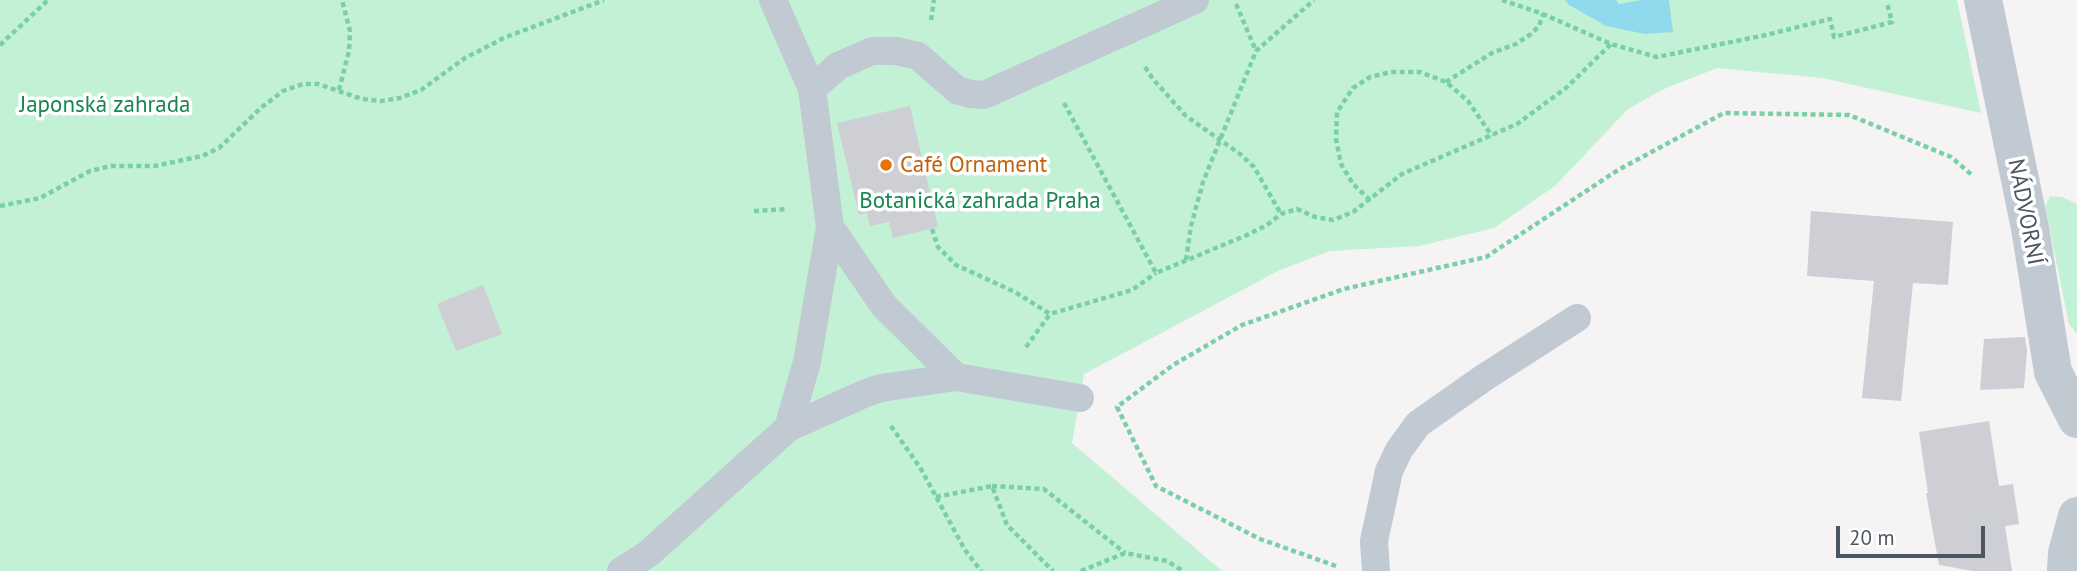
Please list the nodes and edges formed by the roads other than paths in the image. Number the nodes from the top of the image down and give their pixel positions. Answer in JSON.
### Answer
{"nodes":[{"id":1,"x":773,"y":0,"type":"edge"},
{"id":2,"x":1195,"y":0,"type":"edge"},
{"id":3,"x":1983,"y":0,"type":"edge"},
{"id":4,"x":813,"y":89,"type":"junction"},
{"id":5,"x":830,"y":227,"type":"junction"},
{"id":6,"x":1577,"y":318,"type":"dead end"},
{"id":7,"x":956,"y":377,"type":"junction"},
{"id":8,"x":1080,"y":398,"type":"dead end"},
{"id":9,"x":2077,"y":419,"type":"edge"},
{"id":10,"x":788,"y":428,"type":"junction"},
{"id":11,"x":2077,"y":516,"type":"edge"},
{"id":12,"x":2070,"y":557,"type":"edge"},
{"id":13,"x":621,"y":571,"type":"edge"},
{"id":14,"x":1376,"y":571,"type":"edge"}],
"edges":[{"from":1,"to":4,"type":"lane"},
{"from":2,"to":4,"type":"lane"},
{"from":3,"to":9,"type":"street","name":"NÁDVORNÍ"},
{"from":4,"to":5,"type":"lane"},
{"from":5,"to":7,"type":"lane"},
{"from":5,"to":10,"type":"lane"},
{"from":6,"to":14,"type":"lane"},
{"from":7,"to":8,"type":"lane"},
{"from":7,"to":10,"type":"lane"},
{"from":10,"to":13,"type":"lane"},
{"from":11,"to":12,"type":"street"}]}
